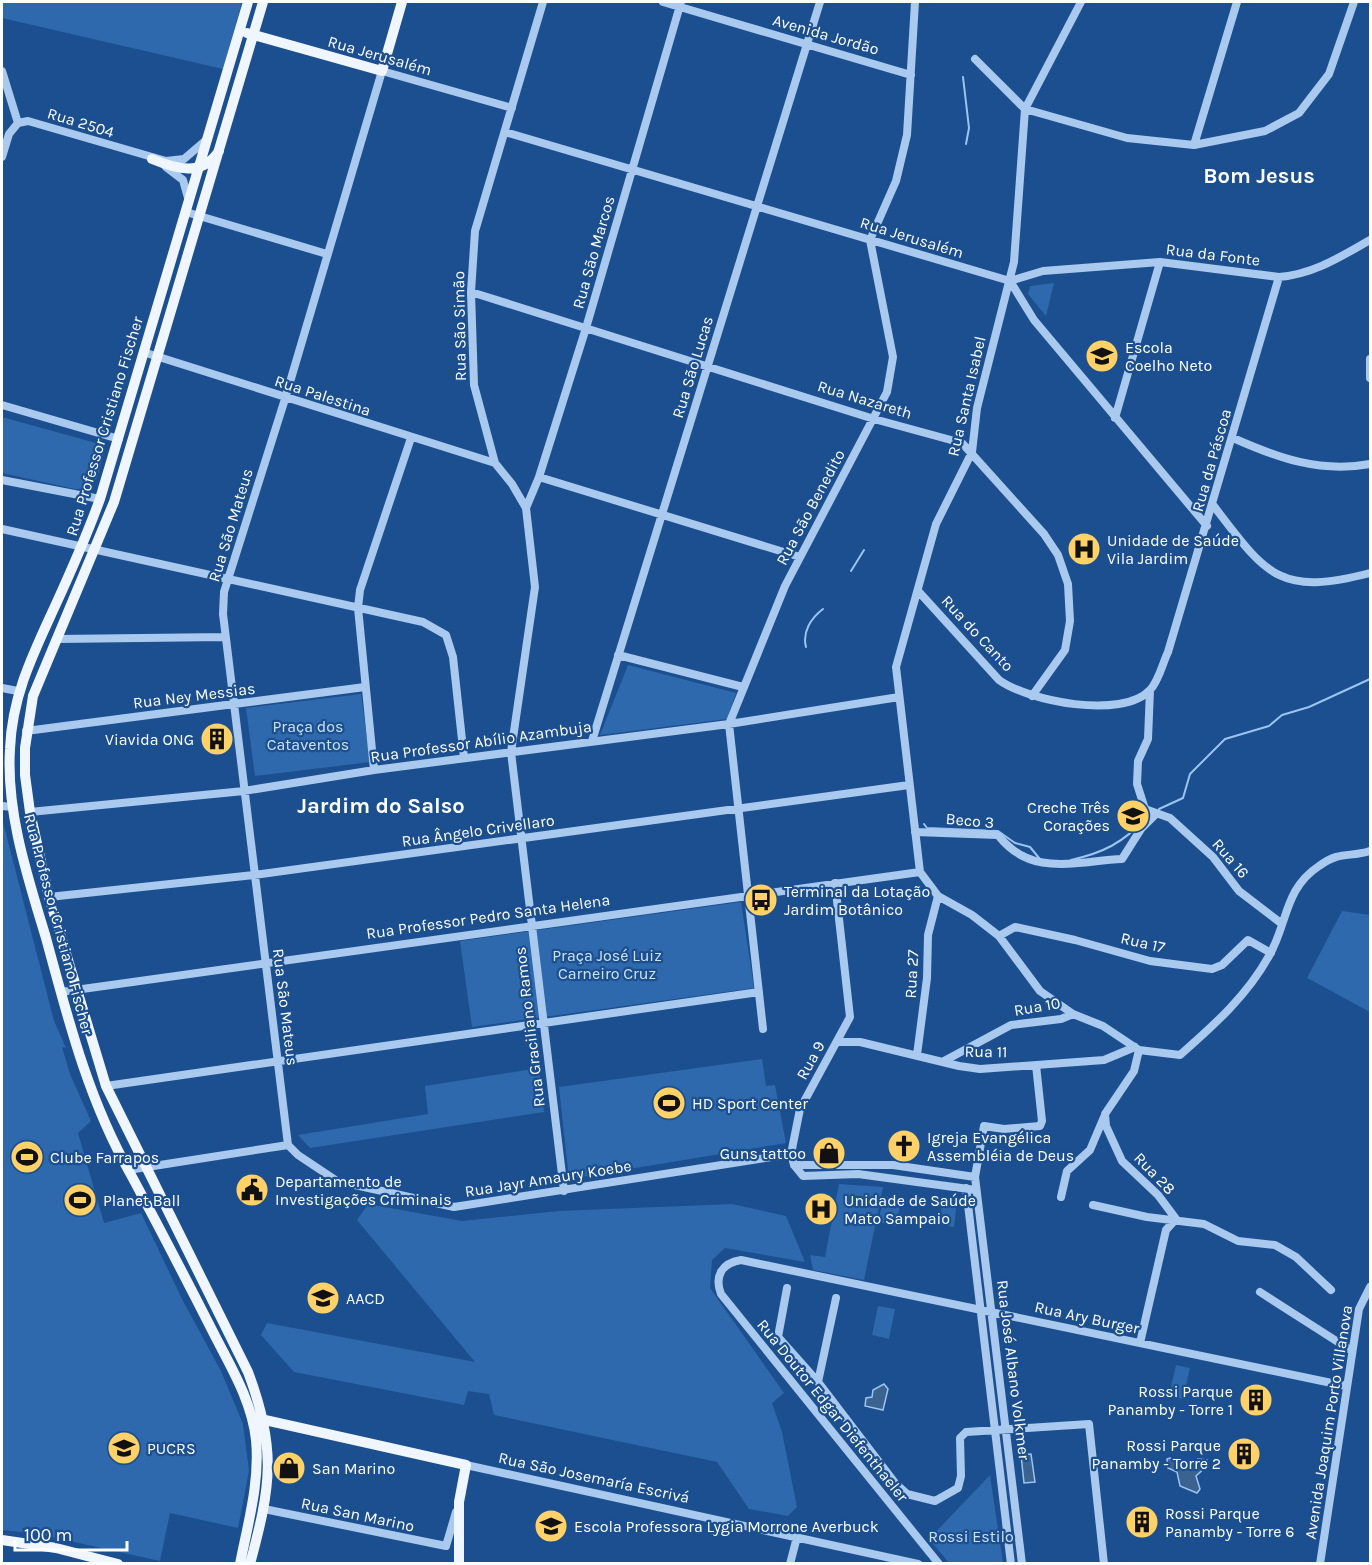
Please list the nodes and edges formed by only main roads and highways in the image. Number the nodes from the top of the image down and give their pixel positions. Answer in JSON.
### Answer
{"nodes":[{"id":1,"x":248,"y":2,"type":"edge"},
{"id":2,"x":263,"y":2,"type":"edge"},
{"id":3,"x":402,"y":2,"type":"edge"},
{"id":4,"x":239,"y":31,"type":"junction"},
{"id":5,"x":253,"y":34,"type":"junction"},
{"id":6,"x":382,"y":71,"type":"joint"},
{"id":7,"x":221,"y":147,"type":"junction"},
{"id":8,"x":152,"y":159,"type":"road end"},
{"id":9,"x":198,"y":167,"type":"junction"},
{"id":10,"x":51,"y":615,"type":"junction"},
{"id":11,"x":65,"y":621,"type":"junction"},
{"id":12,"x":7,"y":807,"type":"edge"},
{"id":13,"x":173,"y":1220,"type":"junction"},
{"id":14,"x":159,"y":1227,"type":"junction"},
{"id":15,"x":252,"y":1419,"type":"junction"},
{"id":16,"x":265,"y":1420,"type":"junction"},
{"id":17,"x":268,"y":1460,"type":"junction"},
{"id":18,"x":2,"y":1540,"type":"edge"},
{"id":19,"x":244,"y":1541,"type":"junction"},
{"id":20,"x":118,"y":1563,"type":"edge"},
{"id":21,"x":232,"y":1563,"type":"edge"},
{"id":22,"x":240,"y":1563,"type":"edge"},
{"id":23,"x":250,"y":1563,"type":"edge"},
{"id":24,"x":459,"y":1563,"type":"edge"}],
"edges":[{"from":1,"to":4,"type":"main road","name":"Rua Professor Cristiano Fischer"},
{"from":2,"to":5,"type":"main road","name":"Rua Professor Cristiano Fischer"},
{"from":3,"to":6,"type":"main road","name":"Rua São Mateus"},
{"from":4,"to":5,"type":"main road","name":"Rua Jerusalém"},
{"from":4,"to":9,"type":"main road","name":"Rua Professor Cristiano Fischer"},
{"from":5,"to":6,"type":"main road","name":"Rua Jerusalém"},
{"from":5,"to":7,"type":"main road","name":"Rua Professor Cristiano Fischer"},
{"from":7,"to":9,"type":"main road"},
{"from":7,"to":11,"type":"main road","name":"Rua Professor Cristiano Fischer"},
{"from":8,"to":9,"type":"main road"},
{"from":9,"to":10,"type":"main road","name":"Rua Professor Cristiano Fischer"},
{"from":10,"to":11,"type":"main road"},
{"from":10,"to":12,"type":"main road","name":"Rua Professor Cristiano Fischer"},
{"from":11,"to":13,"type":"main road","name":"Rua Professor Cristiano Fischer"},
{"from":12,"to":14,"type":"main road","name":"Rua Professor Cristiano Fischer"},
{"from":13,"to":14,"type":"main road"},
{"from":13,"to":16,"type":"main road","name":"Rua Professor Cristiano Fischer"},
{"from":14,"to":15,"type":"main road","name":"Rua Professor Cristiano Fischer"},
{"from":15,"to":17,"type":"main road"},
{"from":15,"to":19,"type":"main road","name":"Rua Professor Cristiano Fischer"},
{"from":16,"to":17,"type":"main road","name":"Rua Professor Cristiano Fischer"},
{"from":16,"to":24,"type":"main road","name":"Rua São Josemaría Escrivá"},
{"from":17,"to":23,"type":"main road","name":"Rua Professor Cristiano Fischer"},
{"from":18,"to":20,"type":"main road"},
{"from":19,"to":21,"type":"main road"},
{"from":19,"to":22,"type":"main road","name":"Rua Professor Cristiano Fischer"}]}
